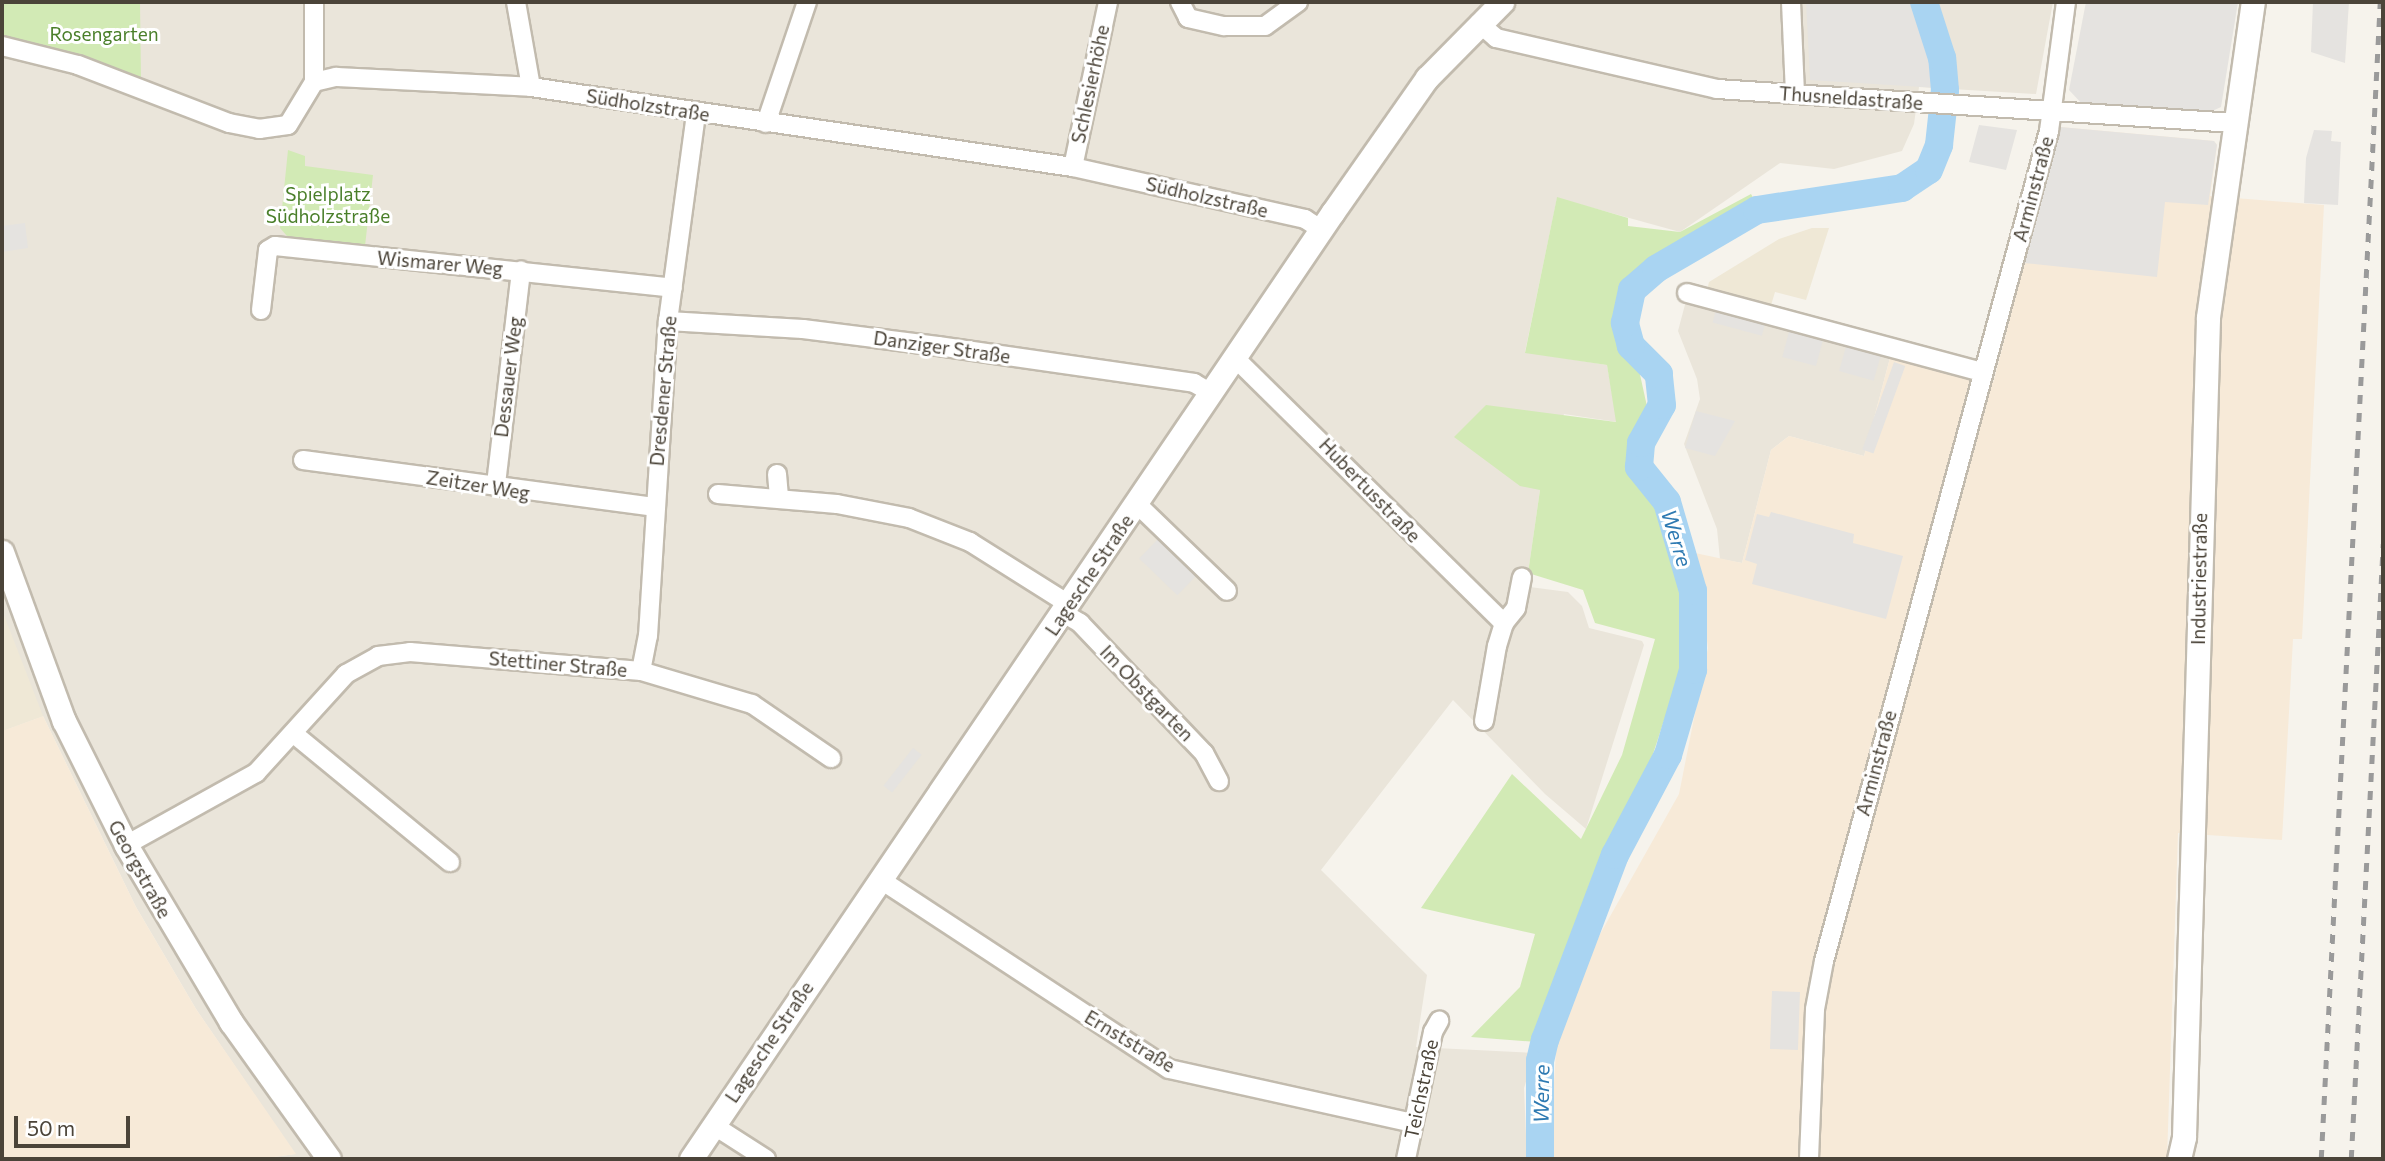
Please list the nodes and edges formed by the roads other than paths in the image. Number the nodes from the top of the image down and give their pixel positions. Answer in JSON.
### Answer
{"nodes":[{"id":1,"x":314,"y":2,"type":"edge"},
{"id":2,"x":516,"y":2,"type":"edge"},
{"id":3,"x":807,"y":2,"type":"edge"},
{"id":4,"x":1108,"y":2,"type":"edge"},
{"id":5,"x":1180,"y":2,"type":"edge"},
{"id":6,"x":1298,"y":2,"type":"edge"},
{"id":7,"x":1502,"y":2,"type":"edge"},
{"id":8,"x":1791,"y":2,"type":"edge"},
{"id":9,"x":2066,"y":2,"type":"edge"},
{"id":10,"x":2253,"y":2,"type":"edge"},
{"id":11,"x":1479,"y":23,"type":"junction"},
{"id":12,"x":2,"y":46,"type":"edge"},
{"id":13,"x":314,"y":82,"type":"junction"},
{"id":14,"x":531,"y":87,"type":"junction"},
{"id":15,"x":1795,"y":94,"type":"junction"},
{"id":16,"x":696,"y":113,"type":"junction"},
{"id":17,"x":2049,"y":114,"type":"junction"},
{"id":18,"x":766,"y":123,"type":"junction"},
{"id":19,"x":2234,"y":123,"type":"junction"},
{"id":20,"x":1073,"y":167,"type":"junction"},
{"id":21,"x":1322,"y":230,"type":"junction"},
{"id":22,"x":521,"y":270,"type":"junction"},
{"id":23,"x":673,"y":288,"type":"junction"},
{"id":24,"x":1687,"y":293,"type":"dead end"},
{"id":25,"x":261,"y":310,"type":"dead end"},
{"id":26,"x":668,"y":321,"type":"junction"},
{"id":27,"x":1235,"y":358,"type":"junction"},
{"id":28,"x":1982,"y":372,"type":"junction"},
{"id":29,"x":1211,"y":393,"type":"junction"},
{"id":30,"x":303,"y":460,"type":"dead end"},
{"id":31,"x":777,"y":474,"type":"dead end"},
{"id":32,"x":496,"y":484,"type":"junction"},
{"id":33,"x":718,"y":494,"type":"dead end"},
{"id":34,"x":779,"y":499,"type":"junction"},
{"id":35,"x":1137,"y":504,"type":"junction"},
{"id":36,"x":654,"y":507,"type":"junction"},
{"id":37,"x":2,"y":552,"type":"edge"},
{"id":38,"x":1522,"y":578,"type":"dead end"},
{"id":39,"x":1227,"y":591,"type":"dead end"},
{"id":40,"x":1066,"y":609,"type":"junction"},
{"id":41,"x":1504,"y":623,"type":"junction"},
{"id":42,"x":641,"y":671,"type":"junction"},
{"id":43,"x":1484,"y":721,"type":"dead end"},
{"id":44,"x":294,"y":734,"type":"junction"},
{"id":45,"x":831,"y":758,"type":"dead end"},
{"id":46,"x":1219,"y":781,"type":"dead end"},
{"id":47,"x":126,"y":845,"type":"junction"},
{"id":48,"x":450,"y":862,"type":"dead end"},
{"id":49,"x":881,"y":880,"type":"junction"},
{"id":50,"x":1439,"y":1021,"type":"dead end"},
{"id":51,"x":1413,"y":1123,"type":"junction"},
{"id":52,"x":713,"y":1125,"type":"junction"},
{"id":53,"x":329,"y":1159,"type":"edge"},
{"id":54,"x":691,"y":1159,"type":"edge"},
{"id":55,"x":766,"y":1159,"type":"edge"},
{"id":56,"x":1406,"y":1159,"type":"edge"},
{"id":57,"x":1808,"y":1159,"type":"edge"},
{"id":58,"x":2179,"y":1159,"type":"edge"}],
"edges":[{"from":1,"to":13,"type":"street"},
{"from":2,"to":14,"type":"street"},
{"from":3,"to":18,"type":"street"},
{"from":4,"to":20,"type":"street","name":"Schlesierhöhe"},
{"from":5,"to":6,"type":"street"},
{"from":7,"to":11,"type":"street","name":"Lagesche Straße"},
{"from":8,"to":15,"type":"street"},
{"from":9,"to":17,"type":"street","name":"Arminstraße"},
{"from":10,"to":19,"type":"street","name":"Industriestraße"},
{"from":11,"to":15,"type":"street","name":"Thusneldastraße"},
{"from":11,"to":21,"type":"street","name":"Lagesche Straße"},
{"from":12,"to":13,"type":"street"},
{"from":13,"to":14,"type":"street","name":"Südholzstraße"},
{"from":14,"to":16,"type":"street","name":"Südholzstraße"},
{"from":15,"to":17,"type":"street","name":"Thusneldastraße"},
{"from":16,"to":18,"type":"street","name":"Südholzstraße"},
{"from":16,"to":23,"type":"street","name":"Dresdener Straße"},
{"from":17,"to":19,"type":"street","name":"Thusneldastraße"},
{"from":17,"to":28,"type":"street","name":"Arminstraße"},
{"from":18,"to":20,"type":"street","name":"Südholzstraße"},
{"from":19,"to":58,"type":"street","name":"Industriestraße"},
{"from":20,"to":21,"type":"street","name":"Südholzstraße"},
{"from":21,"to":27,"type":"street","name":"Lagesche Straße"},
{"from":22,"to":23,"type":"street","name":"Wismarer Weg"},
{"from":22,"to":25,"type":"street","name":"Wismarer Weg"},
{"from":22,"to":32,"type":"street","name":"Dessauer Weg"},
{"from":23,"to":26,"type":"street","name":"Dresdener Straße"},
{"from":24,"to":28,"type":"street"},
{"from":26,"to":29,"type":"street","name":"Danziger Straße"},
{"from":26,"to":36,"type":"street","name":"Dresdener Straße"},
{"from":27,"to":29,"type":"street","name":"Lagesche Straße"},
{"from":27,"to":41,"type":"street","name":"Hubertusstraße"},
{"from":28,"to":57,"type":"street","name":"Arminstraße"},
{"from":29,"to":35,"type":"street","name":"Lagesche Straße"},
{"from":30,"to":32,"type":"street","name":"Zeitzer Weg"},
{"from":31,"to":34,"type":"street"},
{"from":32,"to":36,"type":"street","name":"Zeitzer Weg"},
{"from":33,"to":34,"type":"street","name":"Im Obstgarten"},
{"from":34,"to":40,"type":"street","name":"Im Obstgarten"},
{"from":35,"to":39,"type":"street"},
{"from":35,"to":40,"type":"street","name":"Lagesche Straße"},
{"from":36,"to":42,"type":"street","name":"Dresdener Straße"},
{"from":37,"to":47,"type":"street","name":"Georgstraße"},
{"from":38,"to":41,"type":"street"},
{"from":40,"to":46,"type":"street","name":"Im Obstgarten"},
{"from":40,"to":49,"type":"street","name":"Lagesche Straße"},
{"from":41,"to":43,"type":"street"},
{"from":42,"to":44,"type":"street","name":"Stettiner Straße"},
{"from":42,"to":45,"type":"street","name":"Stettiner Straße"},
{"from":44,"to":47,"type":"street","name":"Stettiner Straße"},
{"from":44,"to":48,"type":"street"},
{"from":47,"to":53,"type":"street","name":"Georgstraße"},
{"from":49,"to":51,"type":"street","name":"Ernststraße"},
{"from":49,"to":52,"type":"street","name":"Lagesche Straße"},
{"from":50,"to":51,"type":"street","name":"Teichstraße"},
{"from":51,"to":56,"type":"street","name":"Teichstraße"},
{"from":52,"to":54,"type":"street","name":"Lagesche Straße"},
{"from":52,"to":55,"type":"street"}]}
